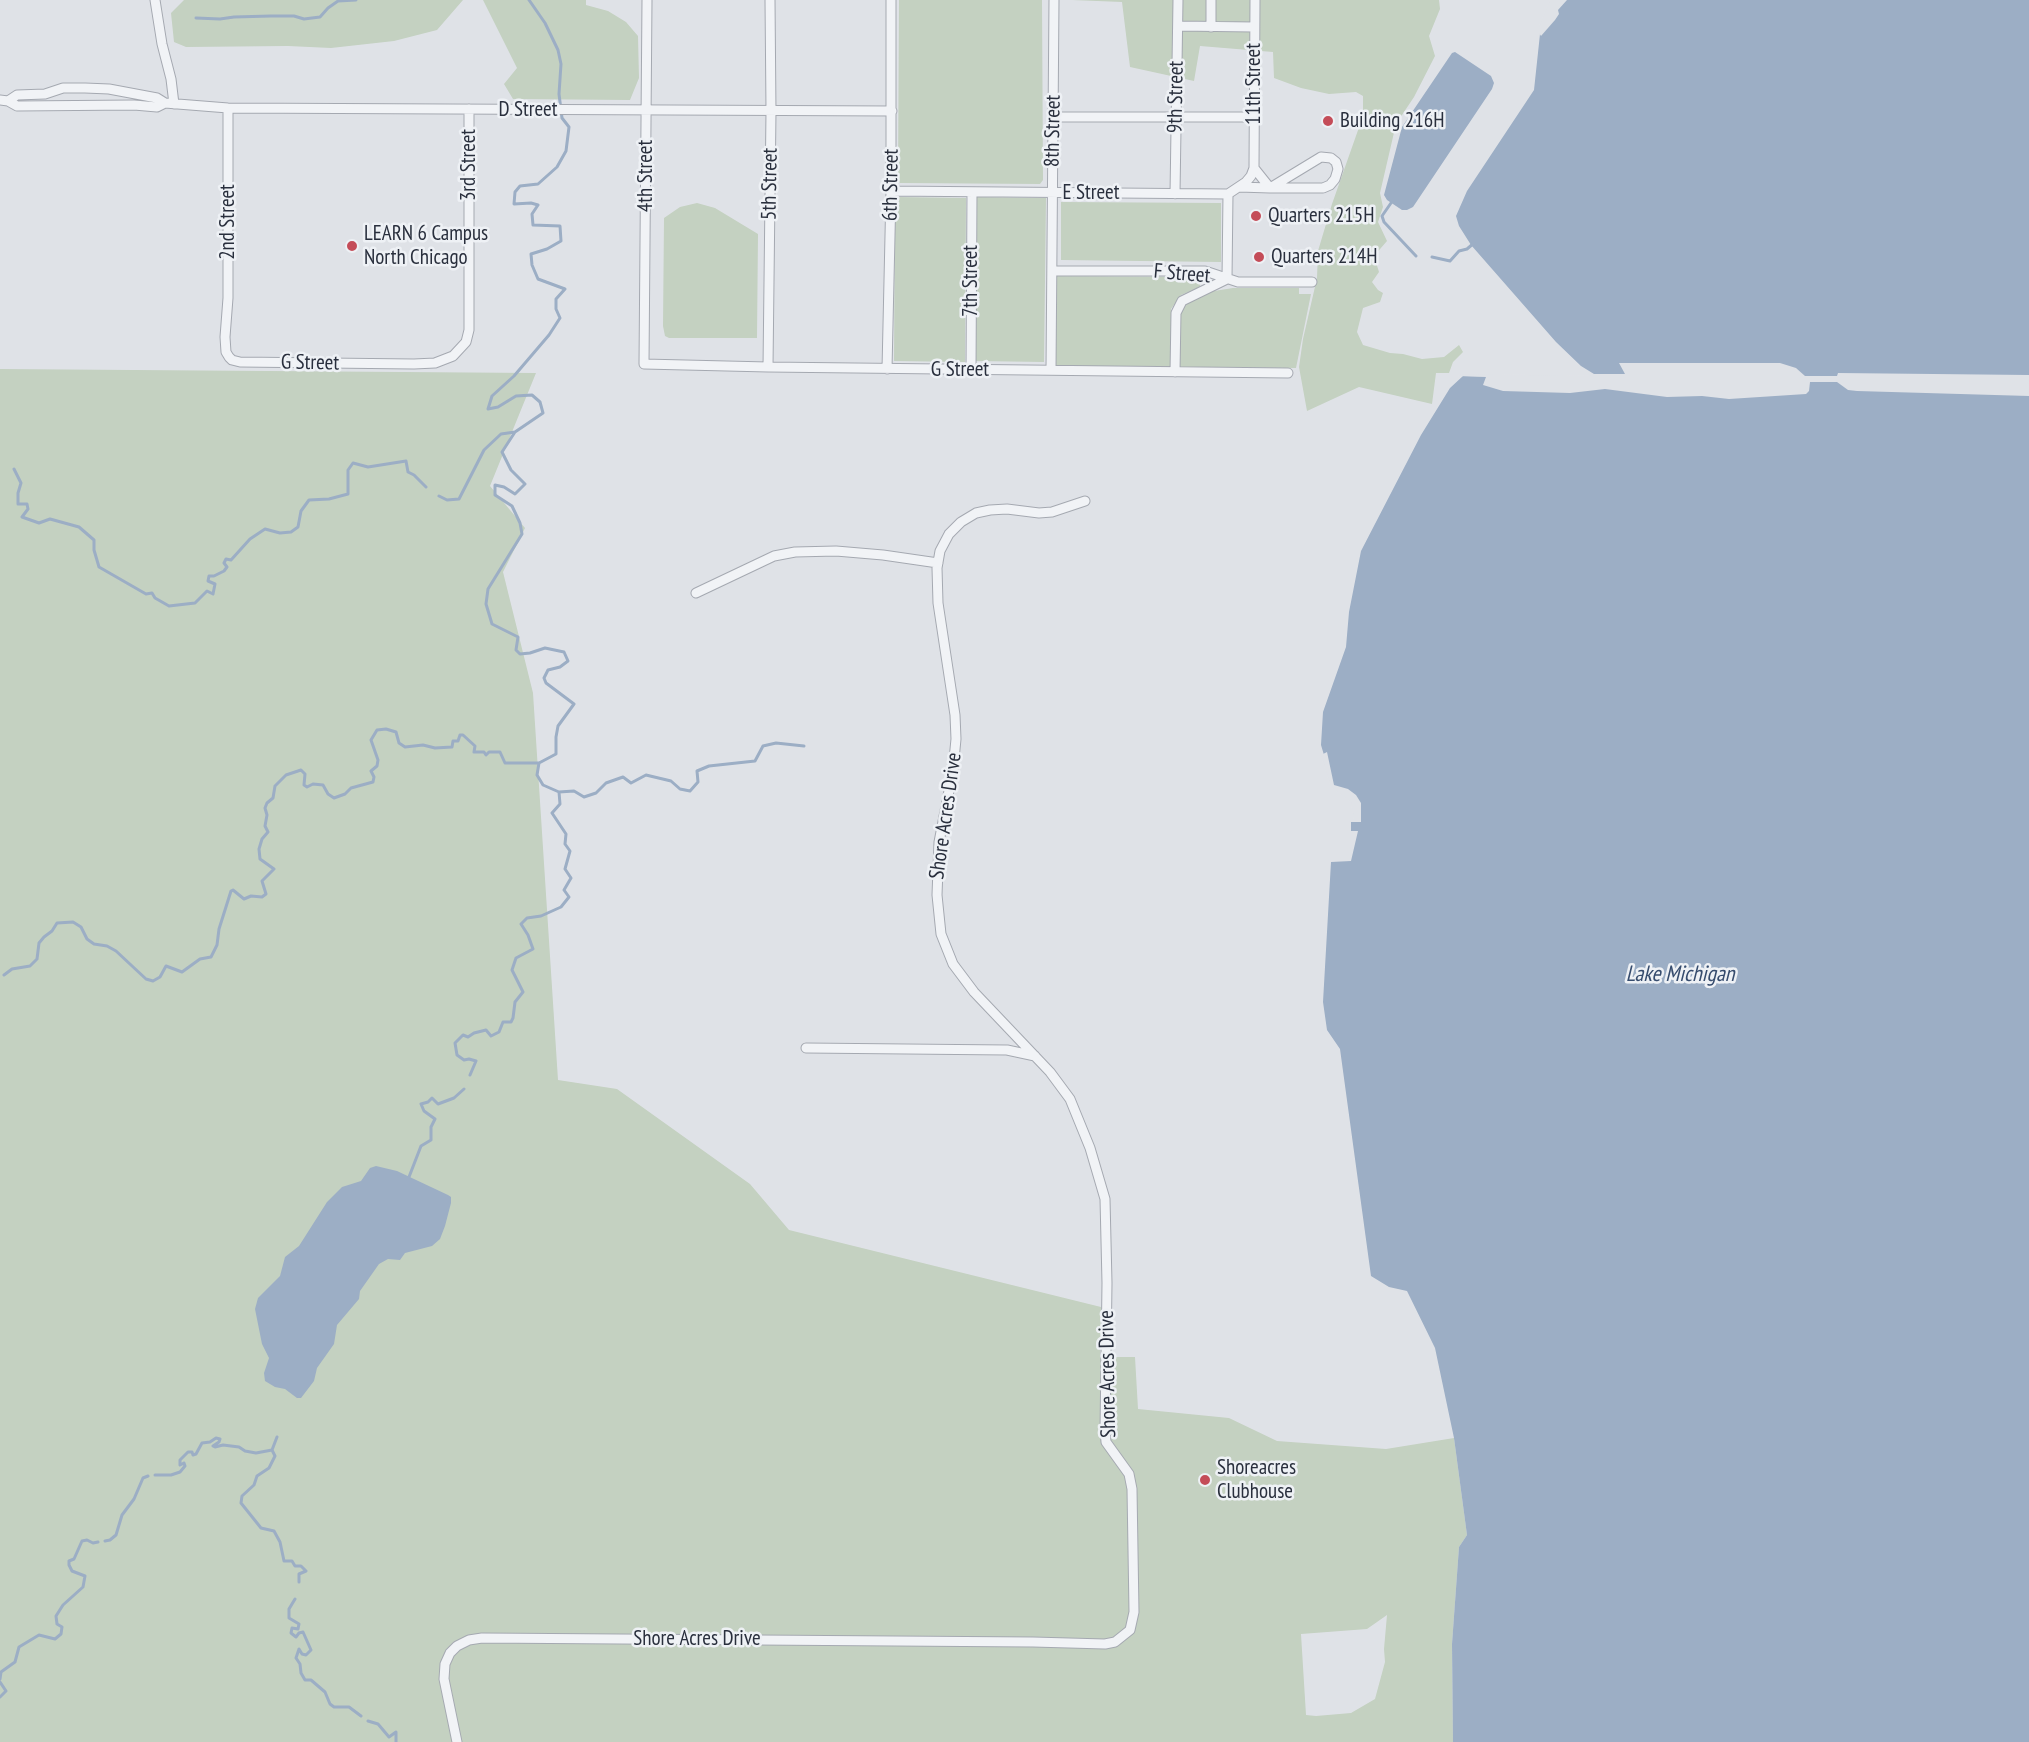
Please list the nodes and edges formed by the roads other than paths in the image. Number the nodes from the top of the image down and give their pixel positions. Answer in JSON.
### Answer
{"nodes":[{"id":1,"x":155,"y":0,"type":"edge"},
{"id":2,"x":647,"y":0,"type":"edge"},
{"id":3,"x":770,"y":0,"type":"edge"},
{"id":4,"x":891,"y":0,"type":"edge"},
{"id":5,"x":1054,"y":0,"type":"edge"},
{"id":6,"x":1178,"y":0,"type":"edge"},
{"id":7,"x":1211,"y":0,"type":"edge"},
{"id":8,"x":1255,"y":0,"type":"edge"},
{"id":9,"x":1178,"y":26,"type":"junction"},
{"id":10,"x":1211,"y":27,"type":"junction"},
{"id":11,"x":1254,"y":27,"type":"junction"},
{"id":12,"x":4,"y":101,"type":"edge"},
{"id":13,"x":169,"y":104,"type":"junction"},
{"id":14,"x":228,"y":108,"type":"junction"},
{"id":15,"x":469,"y":109,"type":"junction"},
{"id":16,"x":646,"y":111,"type":"junction"},
{"id":17,"x":771,"y":111,"type":"junction"},
{"id":18,"x":891,"y":111,"type":"junction"},
{"id":19,"x":1176,"y":116,"type":"junction"},
{"id":20,"x":1054,"y":117,"type":"junction"},
{"id":21,"x":1254,"y":117,"type":"junction"},
{"id":22,"x":1254,"y":168,"type":"junction"},
{"id":23,"x":1239,"y":187,"type":"junction"},
{"id":24,"x":1270,"y":188,"type":"junction"},
{"id":25,"x":891,"y":190,"type":"junction"},
{"id":26,"x":972,"y":192,"type":"junction"},
{"id":27,"x":1052,"y":193,"type":"junction"},
{"id":28,"x":1175,"y":194,"type":"junction"},
{"id":29,"x":1228,"y":194,"type":"junction"},
{"id":30,"x":1052,"y":271,"type":"junction"},
{"id":31,"x":1227,"y":279,"type":"junction"},
{"id":32,"x":1312,"y":282,"type":"dead end"},
{"id":33,"x":225,"y":337,"type":"joint"},
{"id":34,"x":644,"y":351,"type":"joint"},
{"id":35,"x":414,"y":364,"type":"joint"},
{"id":36,"x":768,"y":368,"type":"junction"},
{"id":37,"x":887,"y":369,"type":"junction"},
{"id":38,"x":971,"y":370,"type":"junction"},
{"id":39,"x":1051,"y":370,"type":"junction"},
{"id":40,"x":1175,"y":372,"type":"junction"},
{"id":41,"x":1288,"y":373,"type":"dead end"},
{"id":42,"x":1085,"y":501,"type":"dead end"},
{"id":43,"x":938,"y":563,"type":"junction"},
{"id":44,"x":696,"y":593,"type":"dead end"},
{"id":45,"x":806,"y":1048,"type":"dead end"},
{"id":46,"x":1035,"y":1056,"type":"junction"},
{"id":47,"x":457,"y":1742,"type":"edge"}],
"edges":[{"from":1,"to":13,"type":"street"},
{"from":2,"to":16,"type":"street","name":"4th Street"},
{"from":3,"to":17,"type":"street","name":"5th Street"},
{"from":4,"to":18,"type":"street","name":"6th Street"},
{"from":5,"to":20,"type":"street","name":"8th Street"},
{"from":6,"to":9,"type":"street","name":"9th Street"},
{"from":7,"to":10,"type":"street"},
{"from":8,"to":11,"type":"street","name":"11th Street"},
{"from":9,"to":10,"type":"street"},
{"from":9,"to":19,"type":"street","name":"9th Street"},
{"from":10,"to":11,"type":"street"},
{"from":11,"to":21,"type":"street","name":"11th Street"},
{"from":12,"to":13,"type":"street","name":"D Street"},
{"from":12,"to":13,"type":"street","name":"D Street"},
{"from":13,"to":14,"type":"street","name":"D Street"},
{"from":14,"to":15,"type":"street","name":"D Street"},
{"from":14,"to":33,"type":"street","name":"2nd Street"},
{"from":15,"to":16,"type":"street","name":"D Street"},
{"from":15,"to":35,"type":"street","name":"3rd Street"},
{"from":16,"to":17,"type":"street","name":"D Street"},
{"from":16,"to":34,"type":"street","name":"4th Street"},
{"from":17,"to":18,"type":"street","name":"D Street"},
{"from":17,"to":36,"type":"street","name":"5th Street"},
{"from":18,"to":25,"type":"street","name":"6th Street"},
{"from":19,"to":20,"type":"street"},
{"from":19,"to":21,"type":"street"},
{"from":19,"to":28,"type":"street","name":"9th Street"},
{"from":20,"to":27,"type":"street","name":"8th Street"},
{"from":21,"to":22,"type":"street","name":"11th Street"},
{"from":22,"to":23,"type":"street"},
{"from":22,"to":24,"type":"street"},
{"from":23,"to":24,"type":"street"},
{"from":23,"to":29,"type":"street"},
{"from":24,"to":24,"type":"street"},
{"from":25,"to":26,"type":"street","name":"E Street"},
{"from":25,"to":37,"type":"street","name":"6th Street"},
{"from":26,"to":27,"type":"street","name":"E Street"},
{"from":26,"to":38,"type":"street","name":"7th Street"},
{"from":27,"to":28,"type":"street","name":"E Street"},
{"from":27,"to":30,"type":"street","name":"8th Street"},
{"from":28,"to":29,"type":"street","name":"E Street"},
{"from":29,"to":31,"type":"street"},
{"from":30,"to":31,"type":"street","name":"F Street"},
{"from":30,"to":39,"type":"street","name":"8th Street"},
{"from":31,"to":32,"type":"street","name":"F Street"},
{"from":31,"to":40,"type":"street"},
{"from":33,"to":35,"type":"street","name":"G Street"},
{"from":34,"to":36,"type":"street","name":"G Street"},
{"from":36,"to":37,"type":"street","name":"G Street"},
{"from":37,"to":38,"type":"street","name":"G Street"},
{"from":38,"to":39,"type":"street","name":"G Street"},
{"from":39,"to":40,"type":"street","name":"G Street"},
{"from":40,"to":41,"type":"street","name":"G Street"},
{"from":42,"to":43,"type":"street","name":"Shore Acres Drive"},
{"from":43,"to":44,"type":"street"},
{"from":43,"to":46,"type":"street","name":"Shore Acres Drive"},
{"from":45,"to":46,"type":"street"},
{"from":46,"to":47,"type":"street","name":"Shore Acres Drive"}]}
